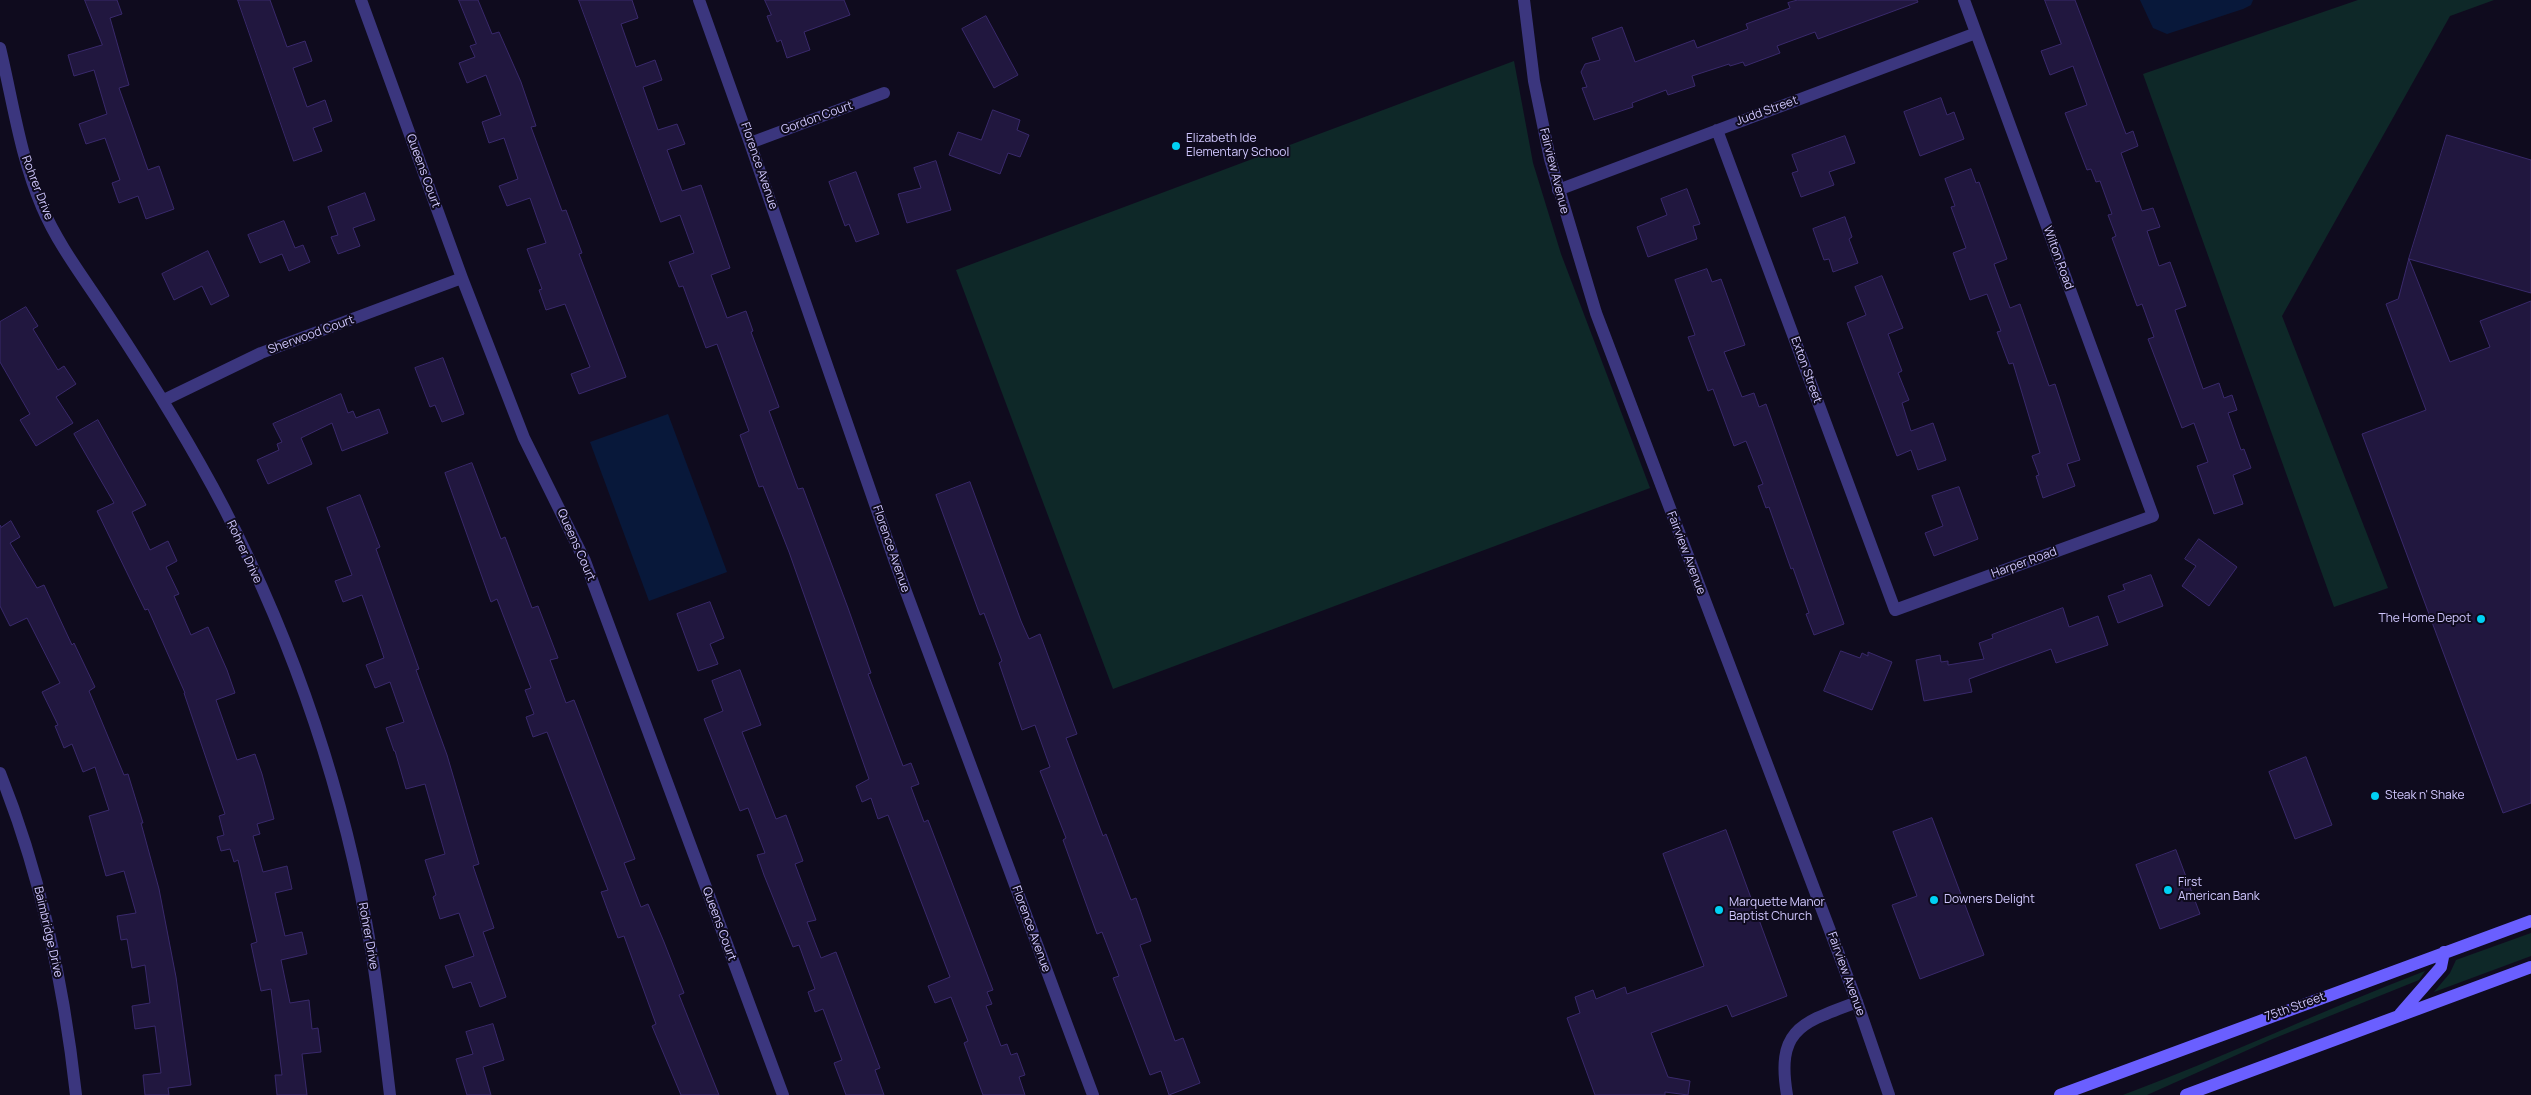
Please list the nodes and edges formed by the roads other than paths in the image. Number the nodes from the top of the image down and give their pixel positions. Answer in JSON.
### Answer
{"nodes":[{"id":1,"x":360,"y":0,"type":"edge"},
{"id":2,"x":698,"y":0,"type":"edge"},
{"id":3,"x":1524,"y":0,"type":"edge"},
{"id":4,"x":1964,"y":0,"type":"edge"},
{"id":5,"x":1976,"y":33,"type":"junction"},
{"id":6,"x":0,"y":48,"type":"edge"},
{"id":7,"x":884,"y":93,"type":"dead end"},
{"id":8,"x":1716,"y":130,"type":"junction"},
{"id":9,"x":750,"y":143,"type":"junction"},
{"id":10,"x":1558,"y":190,"type":"junction"},
{"id":11,"x":462,"y":278,"type":"junction"},
{"id":12,"x":164,"y":400,"type":"junction"},
{"id":13,"x":2153,"y":516,"type":"joint"},
{"id":14,"x":1895,"y":610,"type":"joint"},
{"id":15,"x":0,"y":773,"type":"edge"},
{"id":16,"x":2531,"y":921,"type":"edge"},
{"id":17,"x":2444,"y":952,"type":"junction"},
{"id":18,"x":2531,"y":967,"type":"edge"},
{"id":19,"x":1856,"y":1002,"type":"junction"},
{"id":20,"x":2398,"y":1016,"type":"junction"},
{"id":21,"x":76,"y":1095,"type":"edge"},
{"id":22,"x":390,"y":1095,"type":"edge"},
{"id":23,"x":783,"y":1095,"type":"edge"},
{"id":24,"x":1093,"y":1095,"type":"edge"},
{"id":25,"x":1787,"y":1095,"type":"edge"},
{"id":26,"x":1889,"y":1095,"type":"edge"},
{"id":27,"x":2060,"y":1095,"type":"edge"},
{"id":28,"x":2186,"y":1095,"type":"edge"}],
"edges":[{"from":1,"to":11,"type":"street","name":"Queens Court"},
{"from":2,"to":9,"type":"street","name":"Florence Avenue"},
{"from":3,"to":10,"type":"street","name":"Fairview Avenue"},
{"from":4,"to":5,"type":"street","name":"Wilton Road"},
{"from":5,"to":8,"type":"street","name":"Judd Street"},
{"from":5,"to":13,"type":"street","name":"Wilton Road"},
{"from":6,"to":12,"type":"street","name":"Rohrer Drive"},
{"from":7,"to":9,"type":"street","name":"Gordon Court"},
{"from":8,"to":10,"type":"street","name":"Judd Street"},
{"from":8,"to":14,"type":"street","name":"Exton Street"},
{"from":9,"to":24,"type":"street","name":"Florence Avenue"},
{"from":10,"to":19,"type":"street","name":"Fairview Avenue"},
{"from":11,"to":12,"type":"street","name":"Sherwood Court"},
{"from":11,"to":23,"type":"street","name":"Queens Court"},
{"from":12,"to":22,"type":"street","name":"Rohrer Drive"},
{"from":13,"to":14,"type":"street","name":"Harper Road"},
{"from":15,"to":21,"type":"street","name":"Baimbridge Drive"},
{"from":16,"to":17,"type":"main road","name":"75th Street"},
{"from":17,"to":20,"type":"main road"},
{"from":17,"to":27,"type":"main road","name":"75th Street"},
{"from":18,"to":20,"type":"main road"},
{"from":19,"to":25,"type":"street"},
{"from":19,"to":26,"type":"street","name":"Fairview Avenue"},
{"from":20,"to":28,"type":"main road"}]}
